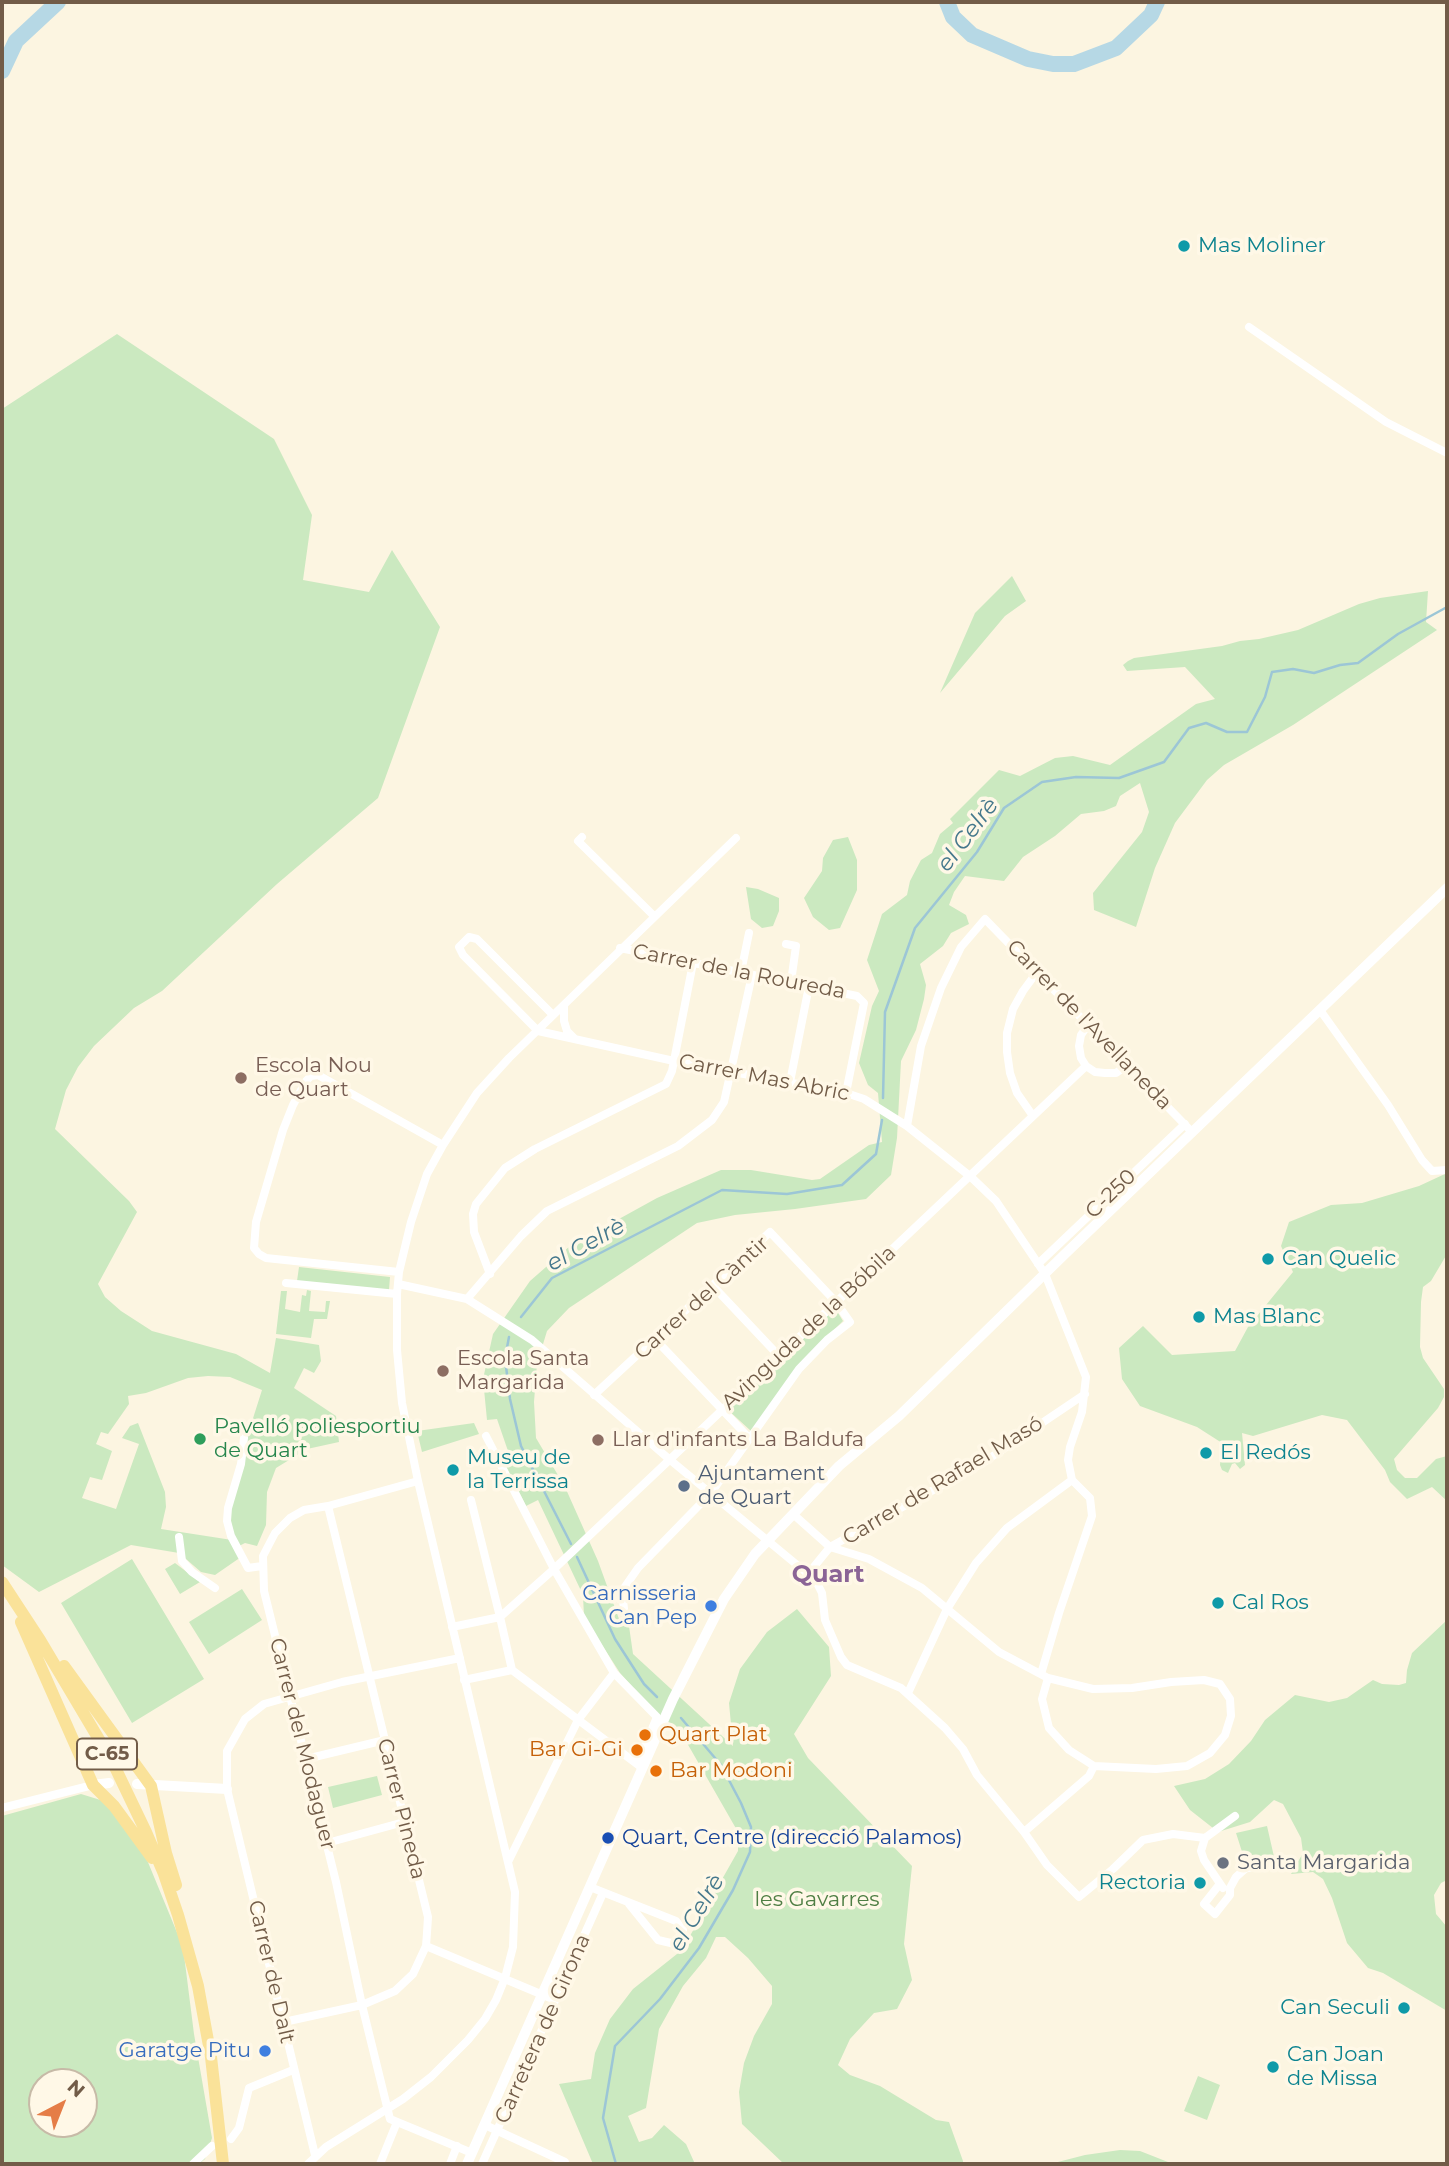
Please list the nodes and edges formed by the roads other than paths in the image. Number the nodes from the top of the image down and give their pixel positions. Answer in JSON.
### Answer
{"nodes":[{"id":1,"x":1249,"y":327,"type":"dead end"},
{"id":2,"x":1447,"y":453,"type":"edge"},
{"id":3,"x":582,"y":836,"type":"dead end"},
{"id":4,"x":736,"y":838,"type":"dead end"},
{"id":5,"x":1447,"y":888,"type":"edge"},
{"id":6,"x":654,"y":916,"type":"junction"},
{"id":7,"x":749,"y":933,"type":"dead end"},
{"id":8,"x":786,"y":944,"type":"dead end"},
{"id":9,"x":620,"y":948,"type":"junction"},
{"id":10,"x":693,"y":963,"type":"junction"},
{"id":11,"x":741,"y":972,"type":"junction"},
{"id":12,"x":1037,"y":972,"type":"junction"},
{"id":13,"x":752,"y":975,"type":"junction"},
{"id":14,"x":790,"y":982,"type":"junction"},
{"id":15,"x":809,"y":986,"type":"junction"},
{"id":16,"x":564,"y":1005,"type":"junction"},
{"id":17,"x":1320,"y":1010,"type":"junction"},
{"id":18,"x":553,"y":1015,"type":"junction"},
{"id":19,"x":1088,"y":1025,"type":"junction"},
{"id":20,"x":538,"y":1031,"type":"junction"},
{"id":21,"x":575,"y":1040,"type":"junction"},
{"id":22,"x":674,"y":1060,"type":"junction"},
{"id":23,"x":1127,"y":1065,"type":"junction"},
{"id":24,"x":1086,"y":1066,"type":"junction"},
{"id":25,"x":730,"y":1071,"type":"junction"},
{"id":26,"x":790,"y":1082,"type":"junction"},
{"id":27,"x":846,"y":1093,"type":"junction"},
{"id":28,"x":1033,"y":1116,"type":"junction"},
{"id":29,"x":907,"y":1126,"type":"junction"},
{"id":30,"x":1188,"y":1128,"type":"junction"},
{"id":31,"x":443,"y":1144,"type":"junction"},
{"id":32,"x":1447,"y":1170,"type":"edge"},
{"id":33,"x":971,"y":1177,"type":"junction"},
{"id":34,"x":1038,"y":1264,"type":"junction"},
{"id":35,"x":399,"y":1272,"type":"junction"},
{"id":36,"x":490,"y":1274,"type":"junction"},
{"id":37,"x":1045,"y":1274,"type":"junction"},
{"id":38,"x":286,"y":1283,"type":"dead end"},
{"id":39,"x":398,"y":1284,"type":"junction"},
{"id":40,"x":712,"y":1284,"type":"junction"},
{"id":41,"x":397,"y":1294,"type":"junction"},
{"id":42,"x":467,"y":1299,"type":"junction"},
{"id":43,"x":836,"y":1301,"type":"junction"},
{"id":44,"x":655,"y":1339,"type":"junction"},
{"id":45,"x":779,"y":1356,"type":"junction"},
{"id":46,"x":1085,"y":1394,"type":"junction"},
{"id":47,"x":594,"y":1395,"type":"junction"},
{"id":48,"x":722,"y":1410,"type":"junction"},
{"id":49,"x":486,"y":1436,"type":"dead end"},
{"id":50,"x":244,"y":1438,"type":"dead end"},
{"id":51,"x":750,"y":1439,"type":"junction"},
{"id":52,"x":669,"y":1460,"type":"junction"},
{"id":53,"x":1072,"y":1480,"type":"junction"},
{"id":54,"x":418,"y":1481,"type":"junction"},
{"id":55,"x":711,"y":1493,"type":"junction"},
{"id":56,"x":471,"y":1500,"type":"dead end"},
{"id":57,"x":328,"y":1506,"type":"junction"},
{"id":58,"x":793,"y":1514,"type":"junction"},
{"id":59,"x":179,"y":1537,"type":"dead end"},
{"id":60,"x":768,"y":1540,"type":"junction"},
{"id":61,"x":830,"y":1547,"type":"junction"},
{"id":62,"x":262,"y":1566,"type":"junction"},
{"id":63,"x":554,"y":1569,"type":"junction"},
{"id":64,"x":808,"y":1574,"type":"junction"},
{"id":65,"x":2,"y":1582,"type":"edge"},
{"id":66,"x":215,"y":1588,"type":"dead end"},
{"id":67,"x":2,"y":1593,"type":"edge"},
{"id":68,"x":624,"y":1609,"type":"dead end"},
{"id":69,"x":947,"y":1609,"type":"junction"},
{"id":70,"x":500,"y":1617,"type":"junction"},
{"id":71,"x":452,"y":1627,"type":"junction"},
{"id":72,"x":40,"y":1640,"type":"junction"},
{"id":73,"x":460,"y":1658,"type":"junction"},
{"id":74,"x":512,"y":1670,"type":"junction"},
{"id":75,"x":614,"y":1672,"type":"junction"},
{"id":76,"x":369,"y":1676,"type":"junction"},
{"id":77,"x":1044,"y":1676,"type":"junction"},
{"id":78,"x":464,"y":1680,"type":"junction"},
{"id":79,"x":908,"y":1693,"type":"junction"},
{"id":80,"x":290,"y":1697,"type":"junction"},
{"id":81,"x":578,"y":1720,"type":"junction"},
{"id":82,"x":385,"y":1740,"type":"junction"},
{"id":83,"x":306,"y":1759,"type":"junction"},
{"id":84,"x":640,"y":1766,"type":"junction"},
{"id":85,"x":1094,"y":1766,"type":"junction"},
{"id":86,"x":109,"y":1783,"type":"dead end"},
{"id":87,"x":137,"y":1784,"type":"dead end"},
{"id":88,"x":93,"y":1785,"type":"junction"},
{"id":89,"x":151,"y":1786,"type":"junction"},
{"id":90,"x":227,"y":1789,"type":"junction"},
{"id":91,"x":2,"y":1808,"type":"edge"},
{"id":92,"x":1235,"y":1816,"type":"dead end"},
{"id":93,"x":404,"y":1822,"type":"junction"},
{"id":94,"x":1024,"y":1832,"type":"junction"},
{"id":95,"x":1205,"y":1838,"type":"junction"},
{"id":96,"x":327,"y":1843,"type":"junction"},
{"id":97,"x":508,"y":1862,"type":"junction"},
{"id":98,"x":1273,"y":1866,"type":"dead end"},
{"id":99,"x":164,"y":1874,"type":"junction"},
{"id":100,"x":1219,"y":1885,"type":"junction"},
{"id":101,"x":590,"y":1887,"type":"junction"},
{"id":102,"x":603,"y":1893,"type":"junction"},
{"id":103,"x":1230,"y":1895,"type":"junction"},
{"id":104,"x":629,"y":1904,"type":"junction"},
{"id":105,"x":185,"y":1939,"type":"junction"},
{"id":106,"x":426,"y":1947,"type":"junction"},
{"id":107,"x":505,"y":1978,"type":"junction"},
{"id":108,"x":542,"y":1995,"type":"junction"},
{"id":109,"x":555,"y":2000,"type":"junction"},
{"id":110,"x":362,"y":2005,"type":"junction"},
{"id":111,"x":284,"y":2022,"type":"junction"},
{"id":112,"x":293,"y":2070,"type":"junction"},
{"id":113,"x":388,"y":2108,"type":"junction"},
{"id":114,"x":397,"y":2122,"type":"junction"},
{"id":115,"x":485,"y":2125,"type":"junction"},
{"id":116,"x":497,"y":2131,"type":"junction"},
{"id":117,"x":231,"y":2139,"type":"dead end"},
{"id":118,"x":212,"y":2146,"type":"dead end"},
{"id":119,"x":457,"y":2146,"type":"junction"},
{"id":120,"x":472,"y":2153,"type":"junction"},
{"id":121,"x":315,"y":2155,"type":"junction"},
{"id":122,"x":565,"y":2163,"type":"edge"},
{"id":123,"x":192,"y":2164,"type":"edge"},
{"id":124,"x":223,"y":2164,"type":"edge"},
{"id":125,"x":308,"y":2164,"type":"edge"},
{"id":126,"x":380,"y":2164,"type":"edge"},
{"id":127,"x":450,"y":2164,"type":"edge"},
{"id":128,"x":467,"y":2164,"type":"edge"},
{"id":129,"x":482,"y":2164,"type":"edge"}],
"edges":[{"from":1,"to":2,"type":"street"},
{"from":3,"to":6,"type":"street"},
{"from":4,"to":6,"type":"street"},
{"from":5,"to":17,"type":"main road","number":"C-250"},
{"from":6,"to":9,"type":"street"},
{"from":7,"to":11,"type":"street"},
{"from":8,"to":14,"type":"street"},
{"from":9,"to":10,"type":"street","name":"Carrer de la Roureda"},
{"from":9,"to":16,"type":"street"},
{"from":10,"to":11,"type":"street","name":"Carrer de la Roureda"},
{"from":10,"to":22,"type":"street"},
{"from":11,"to":13,"type":"street","name":"Carrer de la Roureda"},
{"from":12,"to":19,"type":"street","name":"Carrer de l'Avellaneda"},
{"from":12,"to":28,"type":"street"},
{"from":12,"to":29,"type":"street","name":"Carrer de l'Avellaneda"},
{"from":13,"to":14,"type":"street","name":"Carrer de la Roureda"},
{"from":13,"to":25,"type":"street"},
{"from":14,"to":15,"type":"street","name":"Carrer de la Roureda"},
{"from":15,"to":26,"type":"street"},
{"from":15,"to":27,"type":"street","name":"Carrer de la Roureda"},
{"from":16,"to":18,"type":"street"},
{"from":16,"to":21,"type":"street"},
{"from":17,"to":30,"type":"main road","number":"C-250"},
{"from":17,"to":32,"type":"street"},
{"from":18,"to":20,"type":"street"},
{"from":18,"to":20,"type":"street"},
{"from":19,"to":23,"type":"street","name":"Carrer de l'Avellaneda"},
{"from":19,"to":24,"type":"street"},
{"from":20,"to":21,"type":"street","name":"Carrer Mas Abric"},
{"from":20,"to":31,"type":"street"},
{"from":21,"to":22,"type":"street","name":"Carrer Mas Abric"},
{"from":22,"to":25,"type":"street","name":"Carrer Mas Abric"},
{"from":22,"to":36,"type":"street"},
{"from":23,"to":24,"type":"street"},
{"from":23,"to":30,"type":"street","name":"Carrer de l'Avellaneda"},
{"from":24,"to":28,"type":"street","name":"Avinguda de la Bóbila"},
{"from":25,"to":26,"type":"street","name":"Carrer Mas Abric"},
{"from":25,"to":36,"type":"street"},
{"from":26,"to":27,"type":"street","name":"Carrer Mas Abric"},
{"from":27,"to":29,"type":"street","name":"Carrer Mas Abric"},
{"from":28,"to":33,"type":"street","name":"Avinguda de la Bóbila"},
{"from":29,"to":33,"type":"street","name":"Carrer Mas Abric"},
{"from":30,"to":34,"type":"street","name":"C-250"},
{"from":30,"to":37,"type":"main road","number":"C-250"},
{"from":31,"to":35,"type":"street"},
{"from":31,"to":35,"type":"street"},
{"from":33,"to":34,"type":"street","name":"Carrer Mas Abric"},
{"from":33,"to":43,"type":"street","name":"Avinguda de la Bóbila"},
{"from":34,"to":37,"type":"street","name":"Carrer Mas Abric"},
{"from":35,"to":39,"type":"street"},
{"from":36,"to":42,"type":"street"},
{"from":37,"to":46,"type":"street","name":"Carrer Mas Abric"},
{"from":37,"to":58,"type":"main road","number":"C-250"},
{"from":38,"to":41,"type":"street"},
{"from":39,"to":41,"type":"street"},
{"from":39,"to":42,"type":"street"},
{"from":40,"to":43,"type":"street","name":"Carrer del Càntir"},
{"from":40,"to":44,"type":"street","name":"Carrer del Càntir"},
{"from":40,"to":45,"type":"street"},
{"from":41,"to":54,"type":"street"},
{"from":42,"to":47,"type":"street"},
{"from":43,"to":45,"type":"street","name":"Avinguda de la Bóbila"},
{"from":43,"to":51,"type":"street"},
{"from":44,"to":47,"type":"street","name":"Carrer del Càntir"},
{"from":44,"to":48,"type":"street"},
{"from":45,"to":48,"type":"street","name":"Avinguda de la Bóbila"},
{"from":46,"to":53,"type":"street"},
{"from":46,"to":61,"type":"street","name":"Carrer de Rafael Masó"},
{"from":47,"to":52,"type":"street"},
{"from":48,"to":51,"type":"street"},
{"from":48,"to":52,"type":"street","name":"Avinguda de la Bóbila"},
{"from":49,"to":63,"type":"street"},
{"from":50,"to":62,"type":"street"},
{"from":51,"to":55,"type":"street"},
{"from":52,"to":55,"type":"street"},
{"from":52,"to":63,"type":"street","name":"Avinguda de la Bóbila"},
{"from":53,"to":69,"type":"street"},
{"from":53,"to":77,"type":"street"},
{"from":54,"to":57,"type":"street","name":"Carrer del Modaguer"},
{"from":54,"to":71,"type":"street"},
{"from":55,"to":60,"type":"street"},
{"from":55,"to":68,"type":"street"},
{"from":56,"to":70,"type":"street"},
{"from":57,"to":62,"type":"street","name":"Carrer del Modaguer"},
{"from":57,"to":76,"type":"street","name":"Carrer Pineda"},
{"from":58,"to":60,"type":"main road","number":"C-250"},
{"from":58,"to":61,"type":"street"},
{"from":59,"to":66,"type":"street"},
{"from":60,"to":64,"type":"street"},
{"from":60,"to":84,"type":"main road","number":"C-250"},
{"from":61,"to":64,"type":"street","name":"Carrer de Rafael Masó"},
{"from":61,"to":69,"type":"street"},
{"from":62,"to":80,"type":"street","name":"Carrer del Modaguer"},
{"from":63,"to":70,"type":"street","name":"Avinguda de la Bóbila"},
{"from":63,"to":75,"type":"street"},
{"from":64,"to":79,"type":"street"},
{"from":65,"to":72,"type":"main road","number":"C-65"},
{"from":67,"to":88,"type":"main road"},
{"from":69,"to":77,"type":"street"},
{"from":69,"to":79,"type":"street"},
{"from":70,"to":71,"type":"street"},
{"from":70,"to":74,"type":"street"},
{"from":71,"to":73,"type":"street"},
{"from":72,"to":89,"type":"main road"},
{"from":72,"to":99,"type":"main road","number":"C-65"},
{"from":73,"to":76,"type":"street","name":"Carrer de Dalt"},
{"from":73,"to":78,"type":"street"},
{"from":74,"to":78,"type":"street"},
{"from":74,"to":81,"type":"street"},
{"from":75,"to":81,"type":"street"},
{"from":75,"to":84,"type":"street"},
{"from":76,"to":80,"type":"street","name":"Carrer de Dalt"},
{"from":76,"to":82,"type":"street","name":"Carrer Pineda"},
{"from":77,"to":85,"type":"street"},
{"from":77,"to":85,"type":"street"},
{"from":78,"to":97,"type":"street"},
{"from":79,"to":94,"type":"street"},
{"from":80,"to":83,"type":"street","name":"Carrer del Modaguer"},
{"from":80,"to":90,"type":"street","name":"Carrer de Dalt"},
{"from":81,"to":84,"type":"street"},
{"from":81,"to":97,"type":"street"},
{"from":82,"to":83,"type":"street"},
{"from":82,"to":93,"type":"street","name":"Carrer Pineda"},
{"from":83,"to":96,"type":"street","name":"Carrer del Modaguer"},
{"from":84,"to":101,"type":"main road","number":"C-250"},
{"from":85,"to":94,"type":"street"},
{"from":86,"to":88,"type":"main road"},
{"from":87,"to":89,"type":"main road"},
{"from":88,"to":91,"type":"street"},
{"from":88,"to":99,"type":"main road"},
{"from":89,"to":90,"type":"main road"},
{"from":89,"to":105,"type":"main road"},
{"from":90,"to":111,"type":"street","name":"Carrer de Dalt"},
{"from":92,"to":95,"type":"street"},
{"from":93,"to":96,"type":"street"},
{"from":93,"to":106,"type":"street","name":"Carrer Pineda"},
{"from":94,"to":95,"type":"street"},
{"from":95,"to":100,"type":"street"},
{"from":96,"to":110,"type":"street","name":"Carrer del Modaguer"},
{"from":97,"to":107,"type":"street"},
{"from":98,"to":103,"type":"street"},
{"from":99,"to":105,"type":"main road","number":"C-65"},
{"from":100,"to":103,"type":"street"},
{"from":100,"to":103,"type":"street"},
{"from":101,"to":102,"type":"street"},
{"from":101,"to":108,"type":"main road","number":"C-250"},
{"from":102,"to":104,"type":"street"},
{"from":102,"to":109,"type":"street","name":"Carretera de Girona"},
{"from":104,"to":104,"type":"street"},
{"from":105,"to":124,"type":"main road","number":"C-65"},
{"from":106,"to":107,"type":"street"},
{"from":106,"to":110,"type":"street","name":"Carrer Pineda"},
{"from":107,"to":108,"type":"street"},
{"from":107,"to":113,"type":"street"},
{"from":108,"to":109,"type":"street"},
{"from":108,"to":115,"type":"main road","number":"C-250"},
{"from":109,"to":116,"type":"street","name":"Carretera de Girona"},
{"from":110,"to":111,"type":"street","name":"Carrer Pineda"},
{"from":110,"to":113,"type":"street","name":"Carrer del Modaguer"},
{"from":111,"to":112,"type":"street","name":"Carrer de Dalt"},
{"from":112,"to":117,"type":"street"},
{"from":112,"to":121,"type":"street","name":"Carrer de Dalt"},
{"from":113,"to":114,"type":"street","name":"Carrer del Modaguer"},
{"from":113,"to":121,"type":"street"},
{"from":114,"to":119,"type":"street"},
{"from":114,"to":126,"type":"street"},
{"from":115,"to":116,"type":"street"},
{"from":115,"to":120,"type":"main road","number":"C-250"},
{"from":116,"to":122,"type":"street"},
{"from":116,"to":129,"type":"street","name":"Carretera de Girona"},
{"from":118,"to":123,"type":"street"},
{"from":119,"to":120,"type":"street"},
{"from":119,"to":127,"type":"street"},
{"from":120,"to":128,"type":"main road","number":"C-250"},
{"from":121,"to":125,"type":"street"}]}
